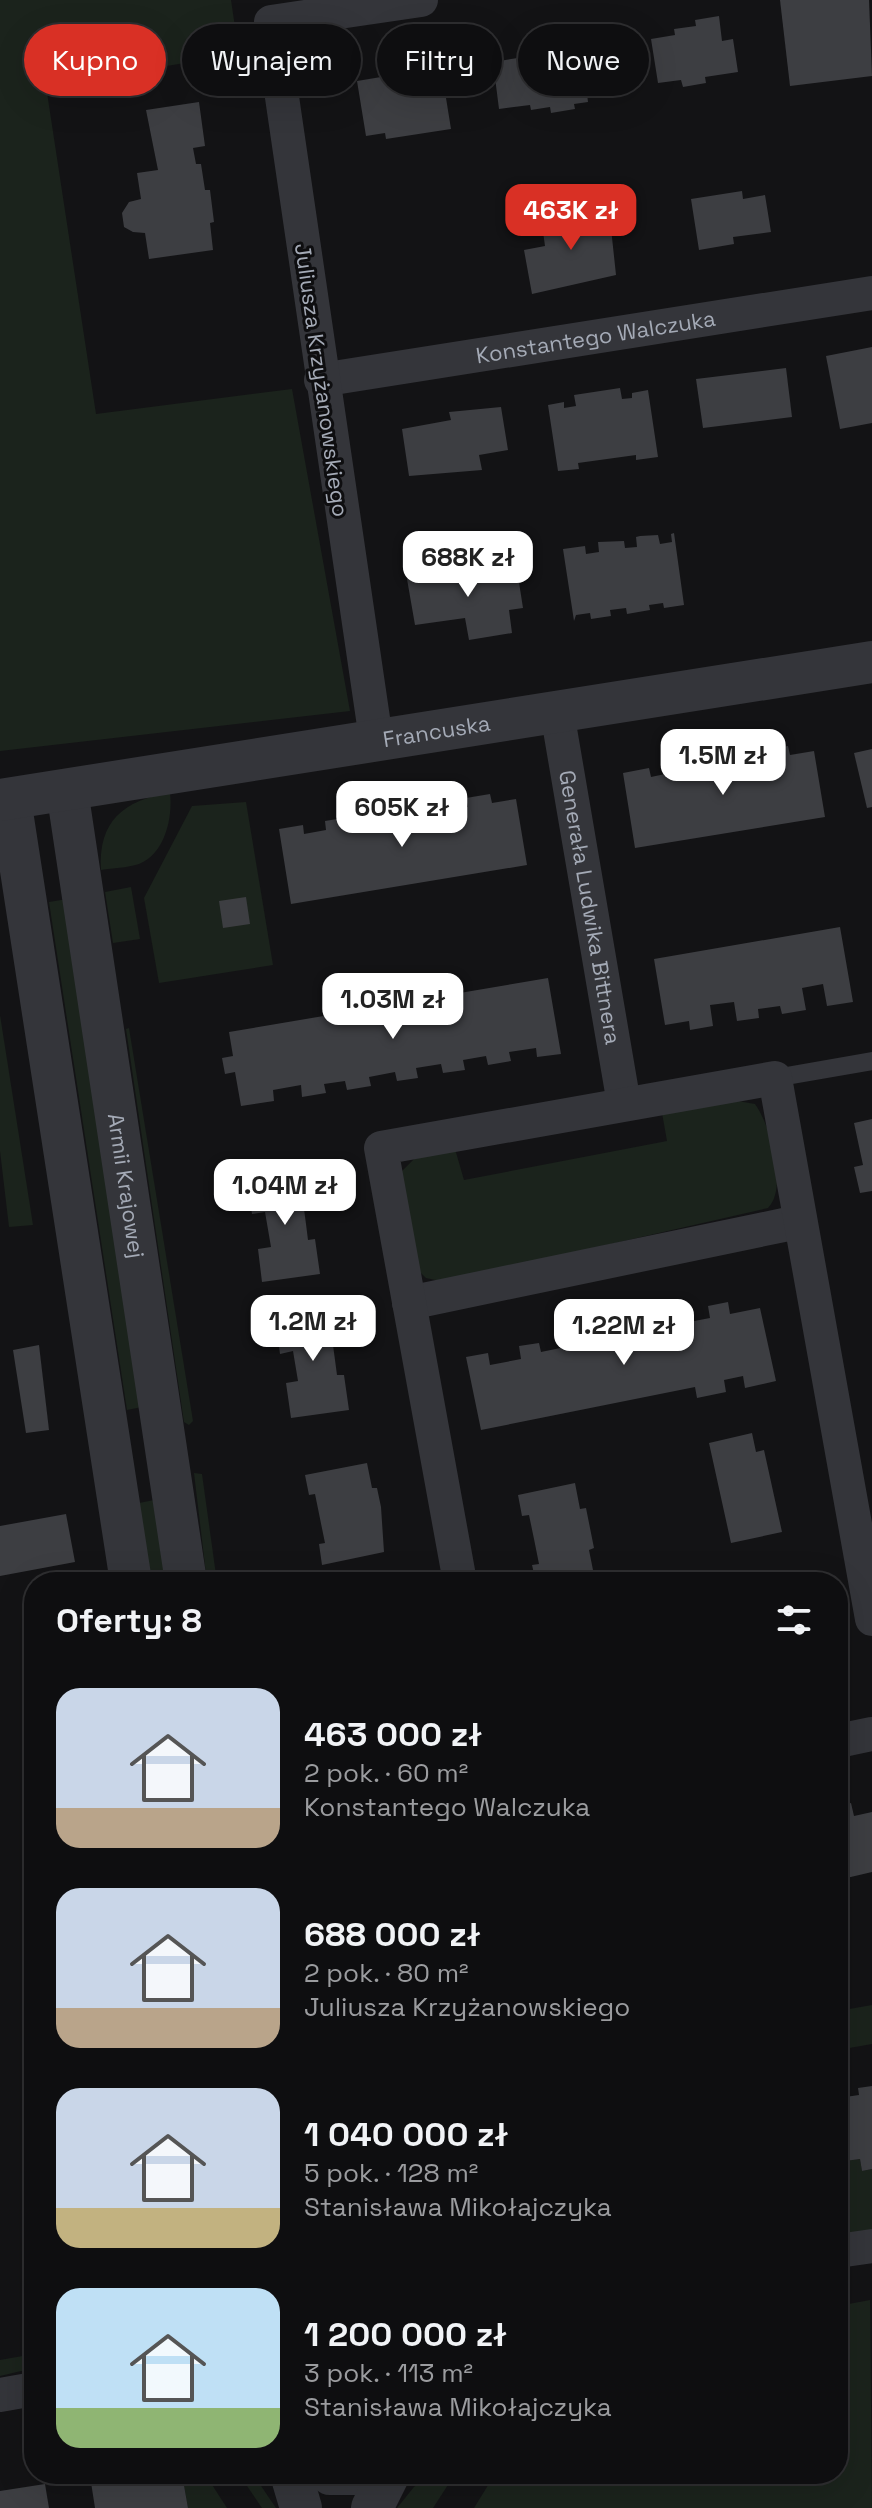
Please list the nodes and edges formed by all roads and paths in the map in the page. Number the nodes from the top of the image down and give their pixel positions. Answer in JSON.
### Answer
{"nodes":[{"id":1,"x":421,"y":0,"type":"edge"},
{"id":2,"x":269,"y":11,"type":"edge"},
{"id":3,"x":872,"y":293,"type":"edge"},
{"id":4,"x":321,"y":380,"type":"junction"},
{"id":5,"x":872,"y":662,"type":"edge"},
{"id":6,"x":557,"y":712,"type":"junction"},
{"id":7,"x":376,"y":739,"type":"junction"},
{"id":8,"x":67,"y":790,"type":"junction"},
{"id":9,"x":5,"y":799,"type":"edge"},
{"id":10,"x":872,"y":1061,"type":"edge"},
{"id":11,"x":775,"y":1078,"type":"junction"},
{"id":12,"x":624,"y":1104,"type":"junction"},
{"id":13,"x":798,"y":1222,"type":"junction"},
{"id":14,"x":409,"y":1303,"type":"junction"},
{"id":15,"x":167,"y":1453,"type":"junction"},
{"id":16,"x":114,"y":1460,"type":"junction"},
{"id":17,"x":130,"y":1572,"type":"edge"},
{"id":18,"x":185,"y":1572,"type":"edge"},
{"id":19,"x":458,"y":1572,"type":"edge"},
{"id":20,"x":872,"y":1619,"type":"edge"},
{"id":21,"x":872,"y":1734,"type":"edge"},
{"id":22,"x":848,"y":1739,"type":"edge"},
{"id":23,"x":872,"y":2246,"type":"edge"},
{"id":24,"x":848,"y":2250,"type":"edge"},
{"id":25,"x":24,"y":2391,"type":"edge"},
{"id":26,"x":0,"y":2395,"type":"edge"},
{"id":27,"x":294,"y":2484,"type":"edge"},
{"id":28,"x":382,"y":2484,"type":"edge"},
{"id":29,"x":301,"y":2508,"type":"edge"},
{"id":30,"x":372,"y":2508,"type":"edge"}],
"edges":[{"from":1,"to":2,"type":"street","name":"Juliusza Krzyżanowskiego"},
{"from":2,"to":4,"type":"street","name":"Juliusza Krzyżanowskiego"},
{"from":3,"to":4,"type":"street","name":"Konstantego Walczuka"},
{"from":4,"to":7,"type":"street","name":"Juliusza Krzyżanowskiego"},
{"from":5,"to":6,"type":"street","name":"Francuska"},
{"from":6,"to":7,"type":"street","name":"Francuska"},
{"from":6,"to":12,"type":"street","name":"Generała Ludwika Bittnera"},
{"from":7,"to":8,"type":"street","name":"Francuska"},
{"from":8,"to":9,"type":"street","name":"Francuska"},
{"from":8,"to":15,"type":"street","name":"Armii Krajowej"},
{"from":9,"to":16,"type":"street"},
{"from":10,"to":11,"type":"lane"},
{"from":11,"to":12,"type":"street"},
{"from":11,"to":13,"type":"street"},
{"from":12,"to":14,"type":"street"},
{"from":13,"to":14,"type":"street"},
{"from":13,"to":20,"type":"street"},
{"from":14,"to":19,"type":"street"},
{"from":15,"to":16,"type":"street"},
{"from":15,"to":18,"type":"street","name":"Armii Krajowej"},
{"from":16,"to":17,"type":"street"},
{"from":21,"to":22,"type":"street"},
{"from":23,"to":24,"type":"street"},
{"from":25,"to":26,"type":"street"},
{"from":27,"to":29,"type":"street"},
{"from":28,"to":30,"type":"street"}]}
